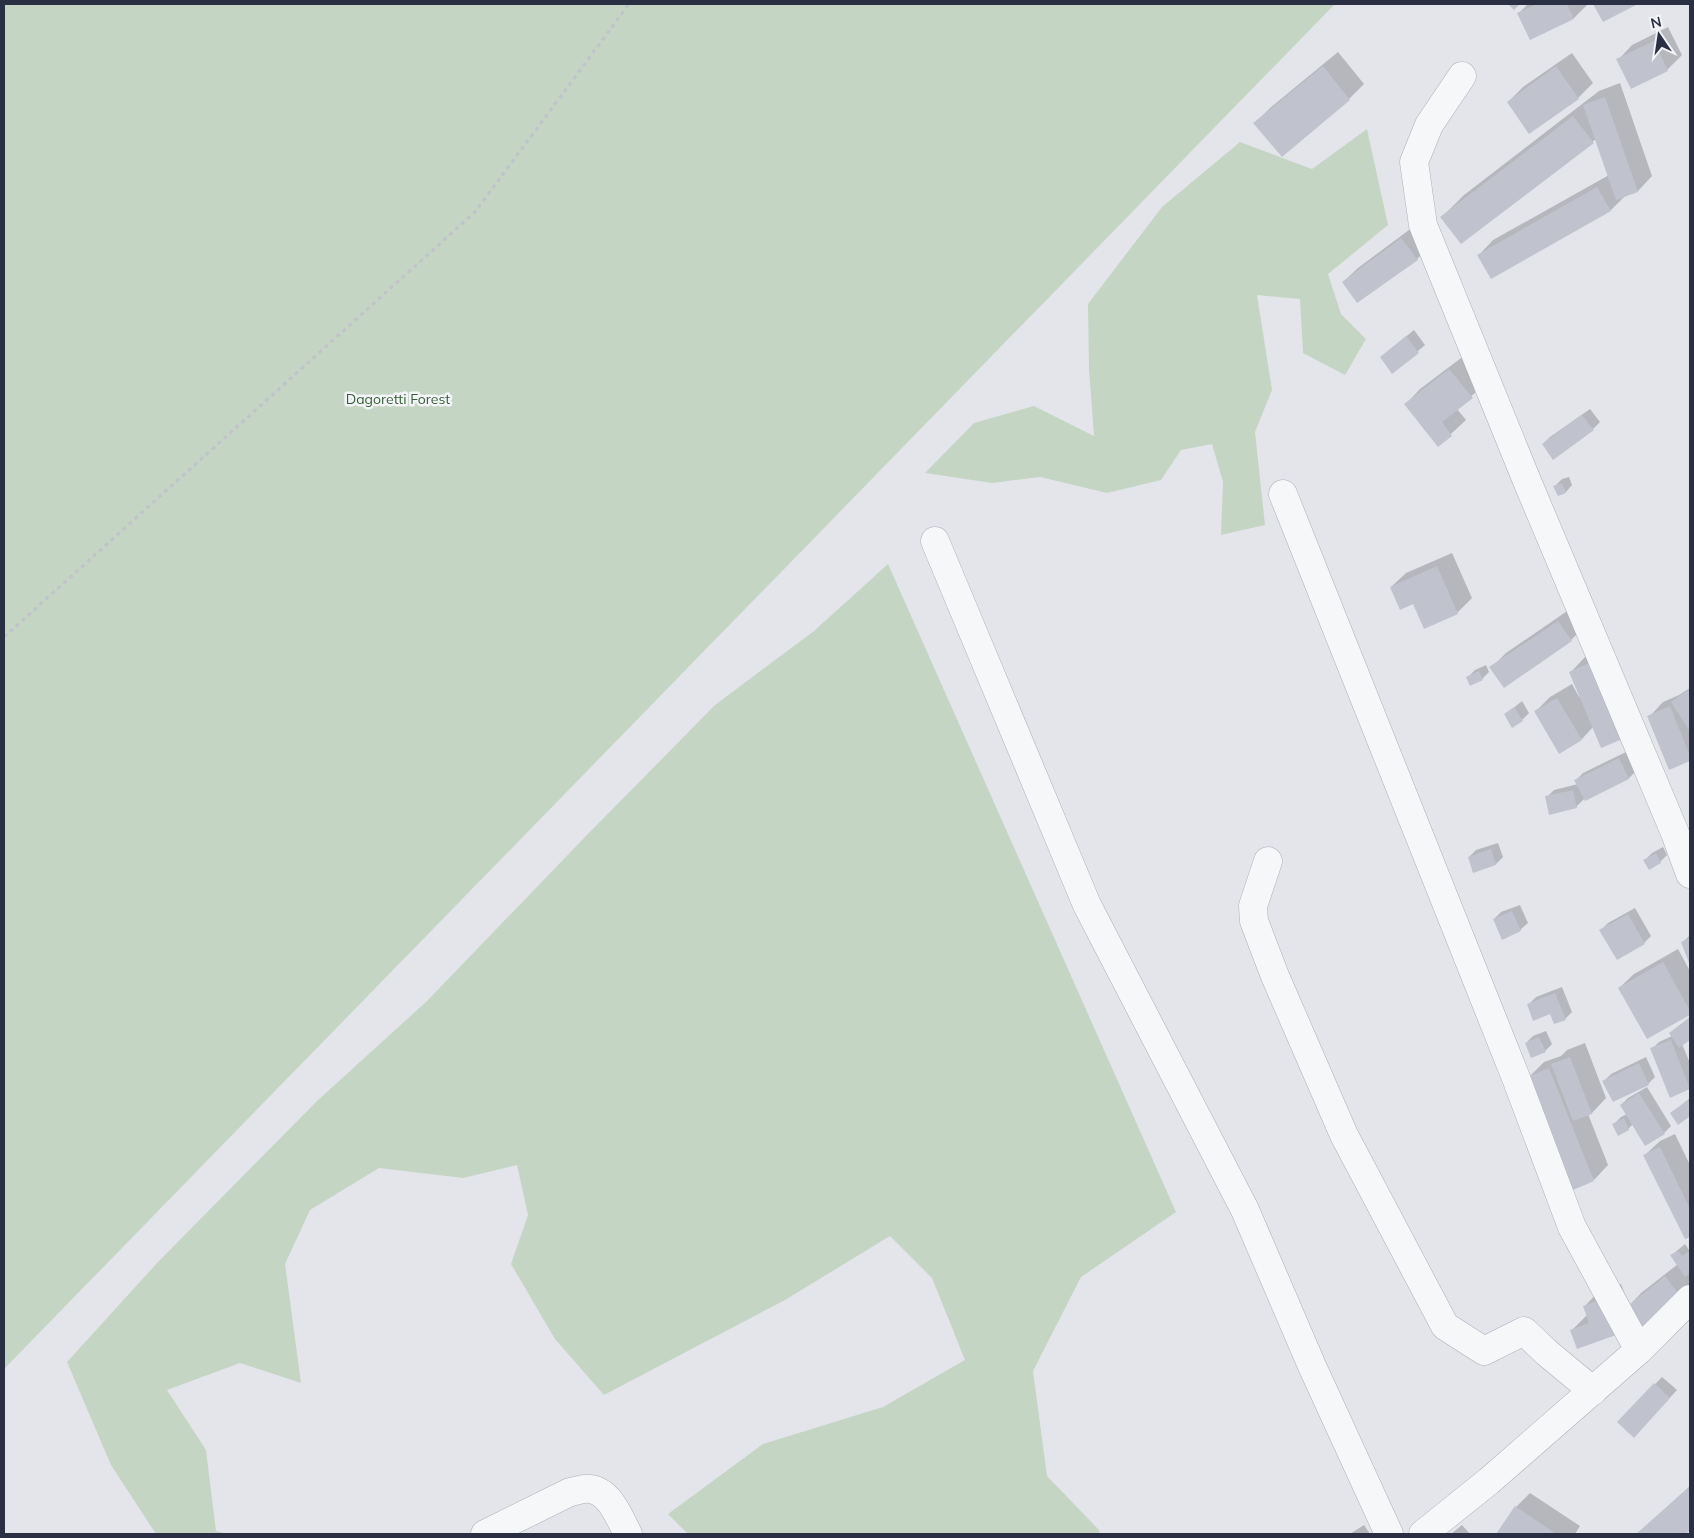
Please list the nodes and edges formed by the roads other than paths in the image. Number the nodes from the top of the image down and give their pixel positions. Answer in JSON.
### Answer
{"nodes":[{"id":1,"x":1462,"y":76,"type":"dead end"},
{"id":2,"x":1283,"y":494,"type":"dead end"},
{"id":3,"x":935,"y":541,"type":"dead end"},
{"id":4,"x":1268,"y":862,"type":"dead end"},
{"id":5,"x":1690,"y":874,"type":"edge"},
{"id":6,"x":1690,"y":1299,"type":"edge"},
{"id":7,"x":1639,"y":1350,"type":"junction"},
{"id":8,"x":1592,"y":1391,"type":"junction"},
{"id":9,"x":485,"y":1534,"type":"edge"},
{"id":10,"x":628,"y":1534,"type":"edge"},
{"id":11,"x":1389,"y":1534,"type":"edge"},
{"id":12,"x":1423,"y":1534,"type":"edge"}],
"edges":[{"from":1,"to":5,"type":"street"},
{"from":2,"to":7,"type":"street"},
{"from":3,"to":11,"type":"street"},
{"from":4,"to":8,"type":"street"},
{"from":6,"to":7,"type":"street"},
{"from":7,"to":8,"type":"street"},
{"from":8,"to":12,"type":"street"},
{"from":9,"to":10,"type":"street"}]}
